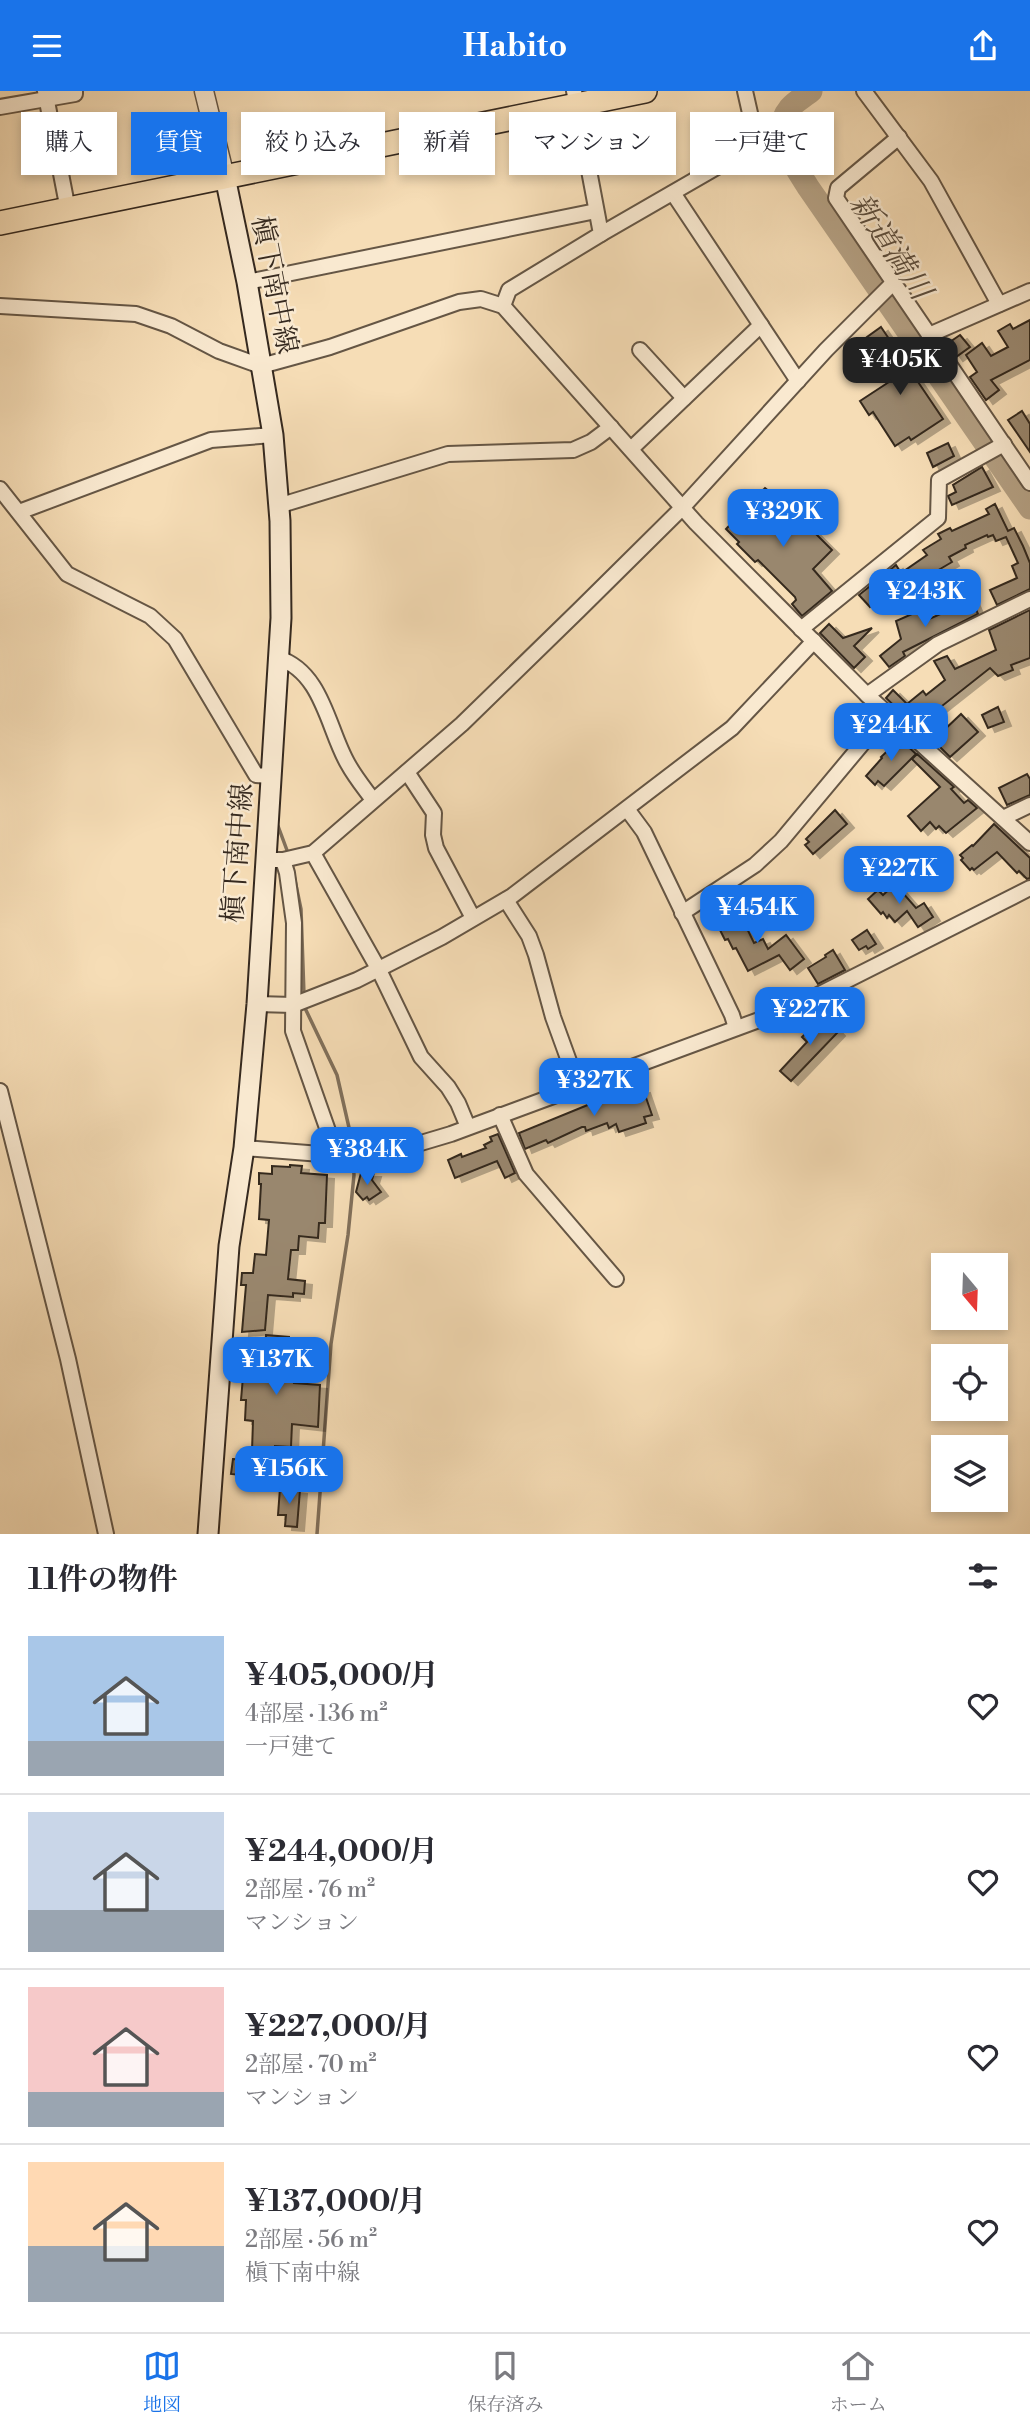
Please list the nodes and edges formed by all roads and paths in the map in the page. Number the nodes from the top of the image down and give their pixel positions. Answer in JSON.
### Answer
{"nodes":[{"id":1,"x":75,"y":91,"type":"edge"},
{"id":2,"x":204,"y":91,"type":"edge"},
{"id":3,"x":645,"y":91,"type":"edge"},
{"id":4,"x":745,"y":91,"type":"edge"},
{"id":5,"x":864,"y":91,"type":"edge"},
{"id":6,"x":46,"y":95,"type":"edge"},
{"id":7,"x":576,"y":98,"type":"edge"},
{"id":8,"x":0,"y":107,"type":"edge"},
{"id":9,"x":900,"y":137,"type":"junction"},
{"id":10,"x":225,"y":177,"type":"junction"},
{"id":11,"x":673,"y":193,"type":"junction"},
{"id":12,"x":68,"y":210,"type":"junction"},
{"id":13,"x":596,"y":211,"type":"junction"},
{"id":14,"x":0,"y":223,"type":"edge"},
{"id":15,"x":601,"y":234,"type":"junction"},
{"id":16,"x":247,"y":282,"type":"junction"},
{"id":17,"x":891,"y":284,"type":"junction"},
{"id":18,"x":1030,"y":291,"type":"edge"},
{"id":19,"x":999,"y":304,"type":"junction"},
{"id":20,"x":0,"y":306,"type":"edge"},
{"id":21,"x":503,"y":306,"type":"junction"},
{"id":22,"x":761,"y":325,"type":"junction"},
{"id":23,"x":929,"y":335,"type":"junction"},
{"id":24,"x":640,"y":350,"type":"dead end"},
{"id":25,"x":261,"y":366,"type":"junction"},
{"id":26,"x":799,"y":381,"type":"junction"},
{"id":27,"x":684,"y":398,"type":"junction"},
{"id":28,"x":611,"y":427,"type":"junction"},
{"id":29,"x":273,"y":435,"type":"junction"},
{"id":30,"x":1000,"y":446,"type":"junction"},
{"id":31,"x":631,"y":449,"type":"junction"},
{"id":32,"x":1030,"y":483,"type":"edge"},
{"id":33,"x":0,"y":489,"type":"edge"},
{"id":34,"x":278,"y":506,"type":"junction"},
{"id":35,"x":682,"y":508,"type":"junction"},
{"id":36,"x":19,"y":512,"type":"junction"},
{"id":37,"x":1030,"y":599,"type":"edge"},
{"id":38,"x":801,"y":629,"type":"junction"},
{"id":39,"x":814,"y":641,"type":"junction"},
{"id":40,"x":278,"y":658,"type":"junction"},
{"id":41,"x":867,"y":695,"type":"junction"},
{"id":42,"x":888,"y":713,"type":"junction"},
{"id":43,"x":407,"y":772,"type":"junction"},
{"id":44,"x":270,"y":776,"type":"junction"},
{"id":45,"x":373,"y":800,"type":"junction"},
{"id":46,"x":1030,"y":805,"type":"edge"},
{"id":47,"x":626,"y":809,"type":"junction"},
{"id":48,"x":1003,"y":818,"type":"junction"},
{"id":49,"x":1030,"y":843,"type":"edge"},
{"id":50,"x":313,"y":853,"type":"junction"},
{"id":51,"x":274,"y":860,"type":"junction"},
{"id":52,"x":1030,"y":888,"type":"edge"},
{"id":53,"x":506,"y":899,"type":"junction"},
{"id":54,"x":682,"y":913,"type":"junction"},
{"id":55,"x":473,"y":918,"type":"junction"},
{"id":56,"x":379,"y":971,"type":"junction"},
{"id":57,"x":257,"y":1004,"type":"junction"},
{"id":58,"x":293,"y":1005,"type":"junction"},
{"id":59,"x":736,"y":1028,"type":"junction"},
{"id":60,"x":578,"y":1086,"type":"junction"},
{"id":61,"x":0,"y":1091,"type":"edge"},
{"id":62,"x":500,"y":1115,"type":"junction"},
{"id":63,"x":468,"y":1127,"type":"junction"},
{"id":64,"x":244,"y":1148,"type":"junction"},
{"id":65,"x":334,"y":1155,"type":"junction"},
{"id":66,"x":616,"y":1279,"type":"dead end"},
{"id":67,"x":106,"y":1534,"type":"edge"},
{"id":68,"x":208,"y":1534,"type":"edge"}],
"edges":[{"from":1,"to":6,"type":"street"},
{"from":2,"to":10,"type":"street"},
{"from":3,"to":7,"type":"highway"},
{"from":4,"to":11,"type":"street"},
{"from":5,"to":9,"type":"street"},
{"from":6,"to":8,"type":"street"},
{"from":6,"to":12,"type":"street"},
{"from":7,"to":10,"type":"highway"},
{"from":7,"to":13,"type":"street"},
{"from":9,"to":17,"type":"street"},
{"from":9,"to":19,"type":"street"},
{"from":10,"to":12,"type":"highway"},
{"from":10,"to":16,"type":"main road","name":"槇下南中線"},
{"from":11,"to":15,"type":"street"},
{"from":11,"to":22,"type":"street"},
{"from":12,"to":14,"type":"highway"},
{"from":13,"to":15,"type":"street"},
{"from":13,"to":16,"type":"street"},
{"from":15,"to":21,"type":"street"},
{"from":16,"to":25,"type":"main road","name":"槇下南中線"},
{"from":17,"to":23,"type":"street"},
{"from":17,"to":26,"type":"street"},
{"from":18,"to":19,"type":"street"},
{"from":19,"to":23,"type":"street"},
{"from":20,"to":25,"type":"street"},
{"from":21,"to":25,"type":"street"},
{"from":21,"to":28,"type":"street"},
{"from":22,"to":26,"type":"street"},
{"from":22,"to":27,"type":"street"},
{"from":23,"to":30,"type":"street"},
{"from":24,"to":27,"type":"street"},
{"from":25,"to":29,"type":"main road","name":"槇下南中線"},
{"from":26,"to":35,"type":"street"},
{"from":27,"to":31,"type":"street"},
{"from":28,"to":31,"type":"street"},
{"from":28,"to":34,"type":"street"},
{"from":29,"to":34,"type":"main road","name":"槇下南中線"},
{"from":29,"to":36,"type":"street"},
{"from":30,"to":32,"type":"street"},
{"from":30,"to":38,"type":"street"},
{"from":31,"to":35,"type":"street"},
{"from":33,"to":36,"type":"street"},
{"from":34,"to":40,"type":"main road","name":"槇下南中線"},
{"from":35,"to":38,"type":"street"},
{"from":35,"to":43,"type":"street"},
{"from":36,"to":44,"type":"street"},
{"from":37,"to":41,"type":"street"},
{"from":38,"to":39,"type":"street"},
{"from":39,"to":41,"type":"street"},
{"from":39,"to":47,"type":"street"},
{"from":40,"to":44,"type":"main road","name":"槇下南中線"},
{"from":40,"to":45,"type":"street"},
{"from":41,"to":42,"type":"street"},
{"from":42,"to":48,"type":"street"},
{"from":42,"to":54,"type":"street"},
{"from":43,"to":45,"type":"street"},
{"from":43,"to":55,"type":"street"},
{"from":44,"to":51,"type":"main road","name":"槇下南中線"},
{"from":45,"to":50,"type":"street"},
{"from":46,"to":48,"type":"street"},
{"from":47,"to":53,"type":"street"},
{"from":47,"to":54,"type":"street"},
{"from":48,"to":49,"type":"street"},
{"from":50,"to":51,"type":"street"},
{"from":50,"to":56,"type":"street"},
{"from":51,"to":57,"type":"main road","name":"槇下南中線"},
{"from":51,"to":58,"type":"street"},
{"from":52,"to":59,"type":"street"},
{"from":53,"to":55,"type":"street"},
{"from":53,"to":60,"type":"street"},
{"from":54,"to":59,"type":"street"},
{"from":55,"to":56,"type":"street"},
{"from":56,"to":58,"type":"street"},
{"from":56,"to":63,"type":"street"},
{"from":57,"to":58,"type":"street"},
{"from":57,"to":64,"type":"main road","name":"槇下南中線"},
{"from":58,"to":65,"type":"street"},
{"from":59,"to":60,"type":"street"},
{"from":60,"to":62,"type":"street"},
{"from":61,"to":67,"type":"street"},
{"from":62,"to":63,"type":"street"},
{"from":62,"to":66,"type":"street"},
{"from":63,"to":65,"type":"street"},
{"from":64,"to":65,"type":"street"},
{"from":64,"to":68,"type":"main road","name":"槇下南中線"}]}
